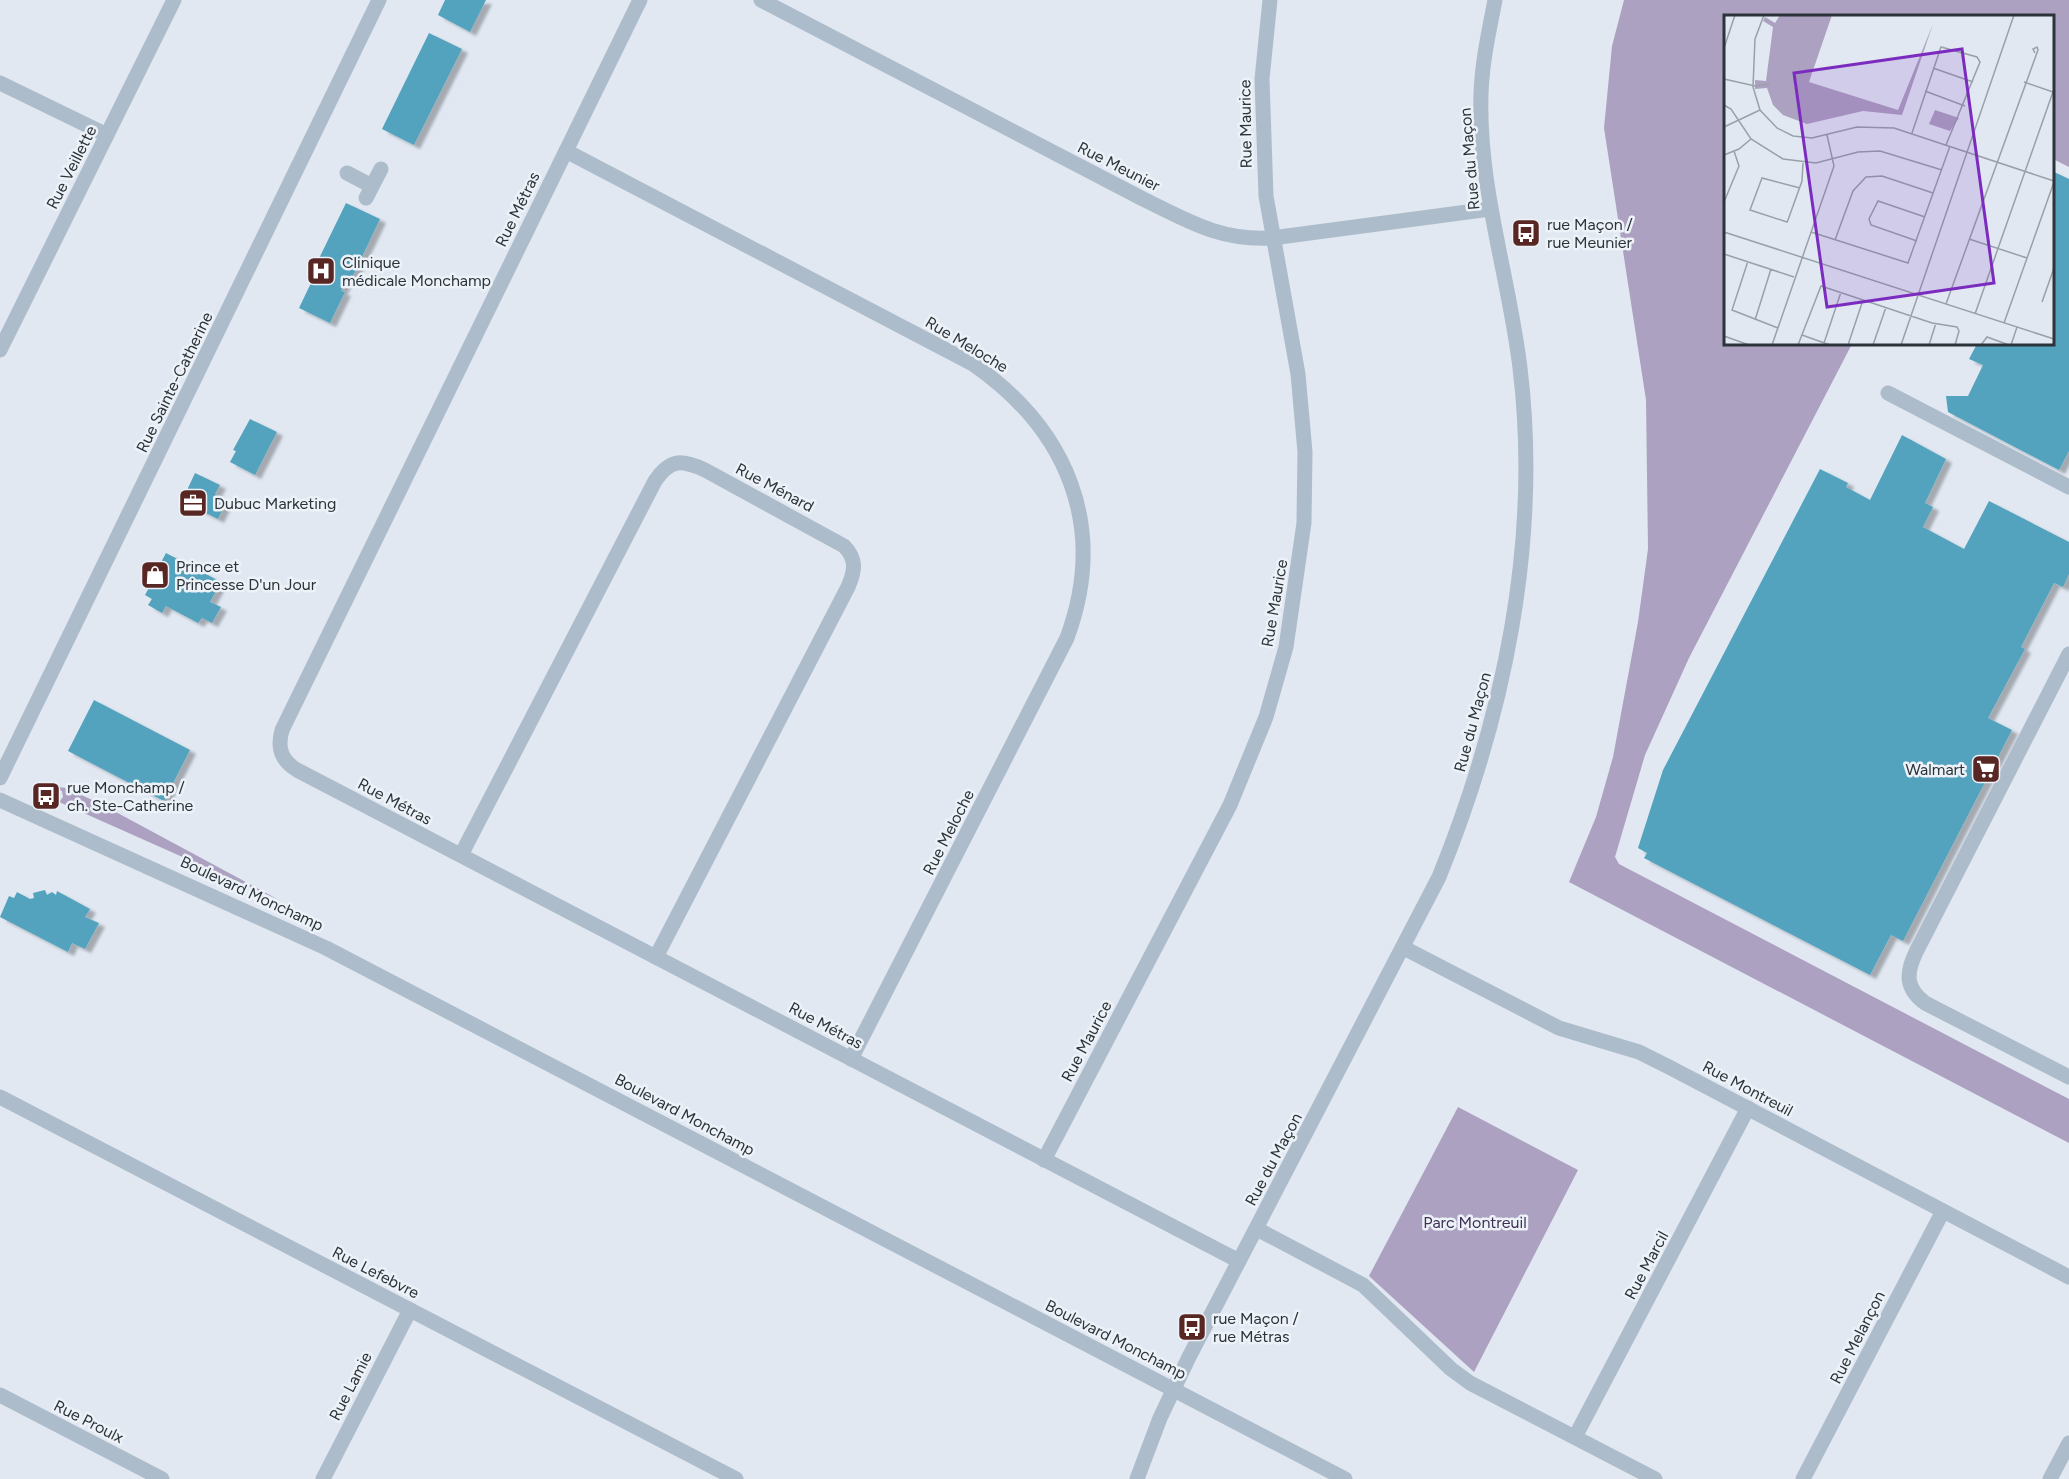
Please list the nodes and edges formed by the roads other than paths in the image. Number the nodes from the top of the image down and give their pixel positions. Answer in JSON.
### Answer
{"nodes":[{"id":1,"x":174,"y":0,"type":"edge"},
{"id":2,"x":379,"y":0,"type":"edge"},
{"id":3,"x":640,"y":0,"type":"edge"},
{"id":4,"x":761,"y":0,"type":"edge"},
{"id":5,"x":1270,"y":0,"type":"edge"},
{"id":6,"x":1495,"y":0,"type":"edge"},
{"id":7,"x":0,"y":83,"type":"edge"},
{"id":8,"x":107,"y":135,"type":"junction"},
{"id":9,"x":566,"y":151,"type":"junction"},
{"id":10,"x":381,"y":169,"type":"dead end"},
{"id":11,"x":347,"y":173,"type":"dead end"},
{"id":12,"x":1491,"y":209,"type":"junction"},
{"id":13,"x":1272,"y":238,"type":"junction"},
{"id":14,"x":0,"y":314,"type":"edge"},
{"id":15,"x":14,"y":321,"type":"junction"},
{"id":16,"x":0,"y":350,"type":"edge"},
{"id":17,"x":1888,"y":393,"type":"dead end"},
{"id":18,"x":2069,"y":487,"type":"edge"},
{"id":19,"x":2069,"y":654,"type":"edge"},
{"id":20,"x":0,"y":778,"type":"edge"},
{"id":21,"x":0,"y":800,"type":"edge"},
{"id":22,"x":461,"y":855,"type":"junction"},
{"id":23,"x":1404,"y":948,"type":"junction"},
{"id":24,"x":656,"y":957,"type":"junction"},
{"id":25,"x":851,"y":1059,"type":"junction"},
{"id":26,"x":2069,"y":1077,"type":"edge"},
{"id":27,"x":0,"y":1097,"type":"edge"},
{"id":28,"x":1748,"y":1108,"type":"junction"},
{"id":29,"x":1044,"y":1160,"type":"junction"},
{"id":30,"x":1943,"y":1211,"type":"junction"},
{"id":31,"x":1257,"y":1229,"type":"junction"},
{"id":32,"x":1239,"y":1261,"type":"junction"},
{"id":33,"x":2069,"y":1277,"type":"edge"},
{"id":34,"x":410,"y":1310,"type":"junction"},
{"id":35,"x":1174,"y":1388,"type":"junction"},
{"id":36,"x":0,"y":1395,"type":"edge"},
{"id":37,"x":1575,"y":1437,"type":"junction"},
{"id":38,"x":2069,"y":1443,"type":"edge"},
{"id":39,"x":162,"y":1479,"type":"edge"},
{"id":40,"x":323,"y":1479,"type":"edge"},
{"id":41,"x":736,"y":1479,"type":"edge"},
{"id":42,"x":1137,"y":1479,"type":"edge"},
{"id":43,"x":1345,"y":1479,"type":"edge"},
{"id":44,"x":1655,"y":1479,"type":"edge"},
{"id":45,"x":1803,"y":1479,"type":"edge"},
{"id":46,"x":2050,"y":1479,"type":"edge"}],
"edges":[{"from":1,"to":8,"type":"street","name":"Rue Veillette"},
{"from":2,"to":20,"type":"street","name":"Rue Sainte-Catherine"},
{"from":3,"to":9,"type":"street","name":"Rue Métras"},
{"from":4,"to":13,"type":"street","name":"Rue Meunier"},
{"from":5,"to":13,"type":"street","name":"Rue Maurice"},
{"from":6,"to":12,"type":"street","name":"Rue du Maçon"},
{"from":7,"to":8,"type":"street"},
{"from":8,"to":15,"type":"street","name":"Rue Veillette"},
{"from":9,"to":22,"type":"street","name":"Rue Métras"},
{"from":9,"to":25,"type":"street","name":"Rue Meloche"},
{"from":10,"to":11,"type":"street"},
{"from":12,"to":13,"type":"street","name":"Rue Meunier"},
{"from":12,"to":23,"type":"street","name":"Rue du Maçon"},
{"from":13,"to":29,"type":"street","name":"Rue Maurice"},
{"from":14,"to":15,"type":"street"},
{"from":15,"to":16,"type":"street","name":"Rue Veillette"},
{"from":17,"to":18,"type":"street"},
{"from":19,"to":26,"type":"street"},
{"from":21,"to":35,"type":"street","name":"Boulevard Monchamp"},
{"from":22,"to":24,"type":"street","name":"Rue Métras"},
{"from":22,"to":24,"type":"street","name":"Rue Ménard"},
{"from":23,"to":28,"type":"street","name":"Rue Montreuil"},
{"from":23,"to":31,"type":"street","name":"Rue du Maçon"},
{"from":24,"to":25,"type":"street","name":"Rue Métras"},
{"from":25,"to":29,"type":"street","name":"Rue Métras"},
{"from":27,"to":34,"type":"street","name":"Rue Lefebvre"},
{"from":28,"to":30,"type":"street","name":"Rue Montreuil"},
{"from":28,"to":37,"type":"street","name":"Rue Marcil"},
{"from":29,"to":32,"type":"street","name":"Rue Métras"},
{"from":30,"to":33,"type":"street","name":"Rue Montreuil"},
{"from":30,"to":45,"type":"street","name":"Rue Melançon"},
{"from":31,"to":32,"type":"street","name":"Rue du Maçon"},
{"from":31,"to":37,"type":"street"},
{"from":32,"to":35,"type":"street","name":"Rue du Maçon"},
{"from":34,"to":40,"type":"street","name":"Rue Lamie"},
{"from":34,"to":41,"type":"street","name":"Rue Lefebvre"},
{"from":35,"to":42,"type":"street","name":"Rue du Maçon"},
{"from":35,"to":43,"type":"street","name":"Boulevard Monchamp"},
{"from":36,"to":39,"type":"street","name":"Rue Proulx"},
{"from":37,"to":44,"type":"street"},
{"from":38,"to":46,"type":"street"}]}
